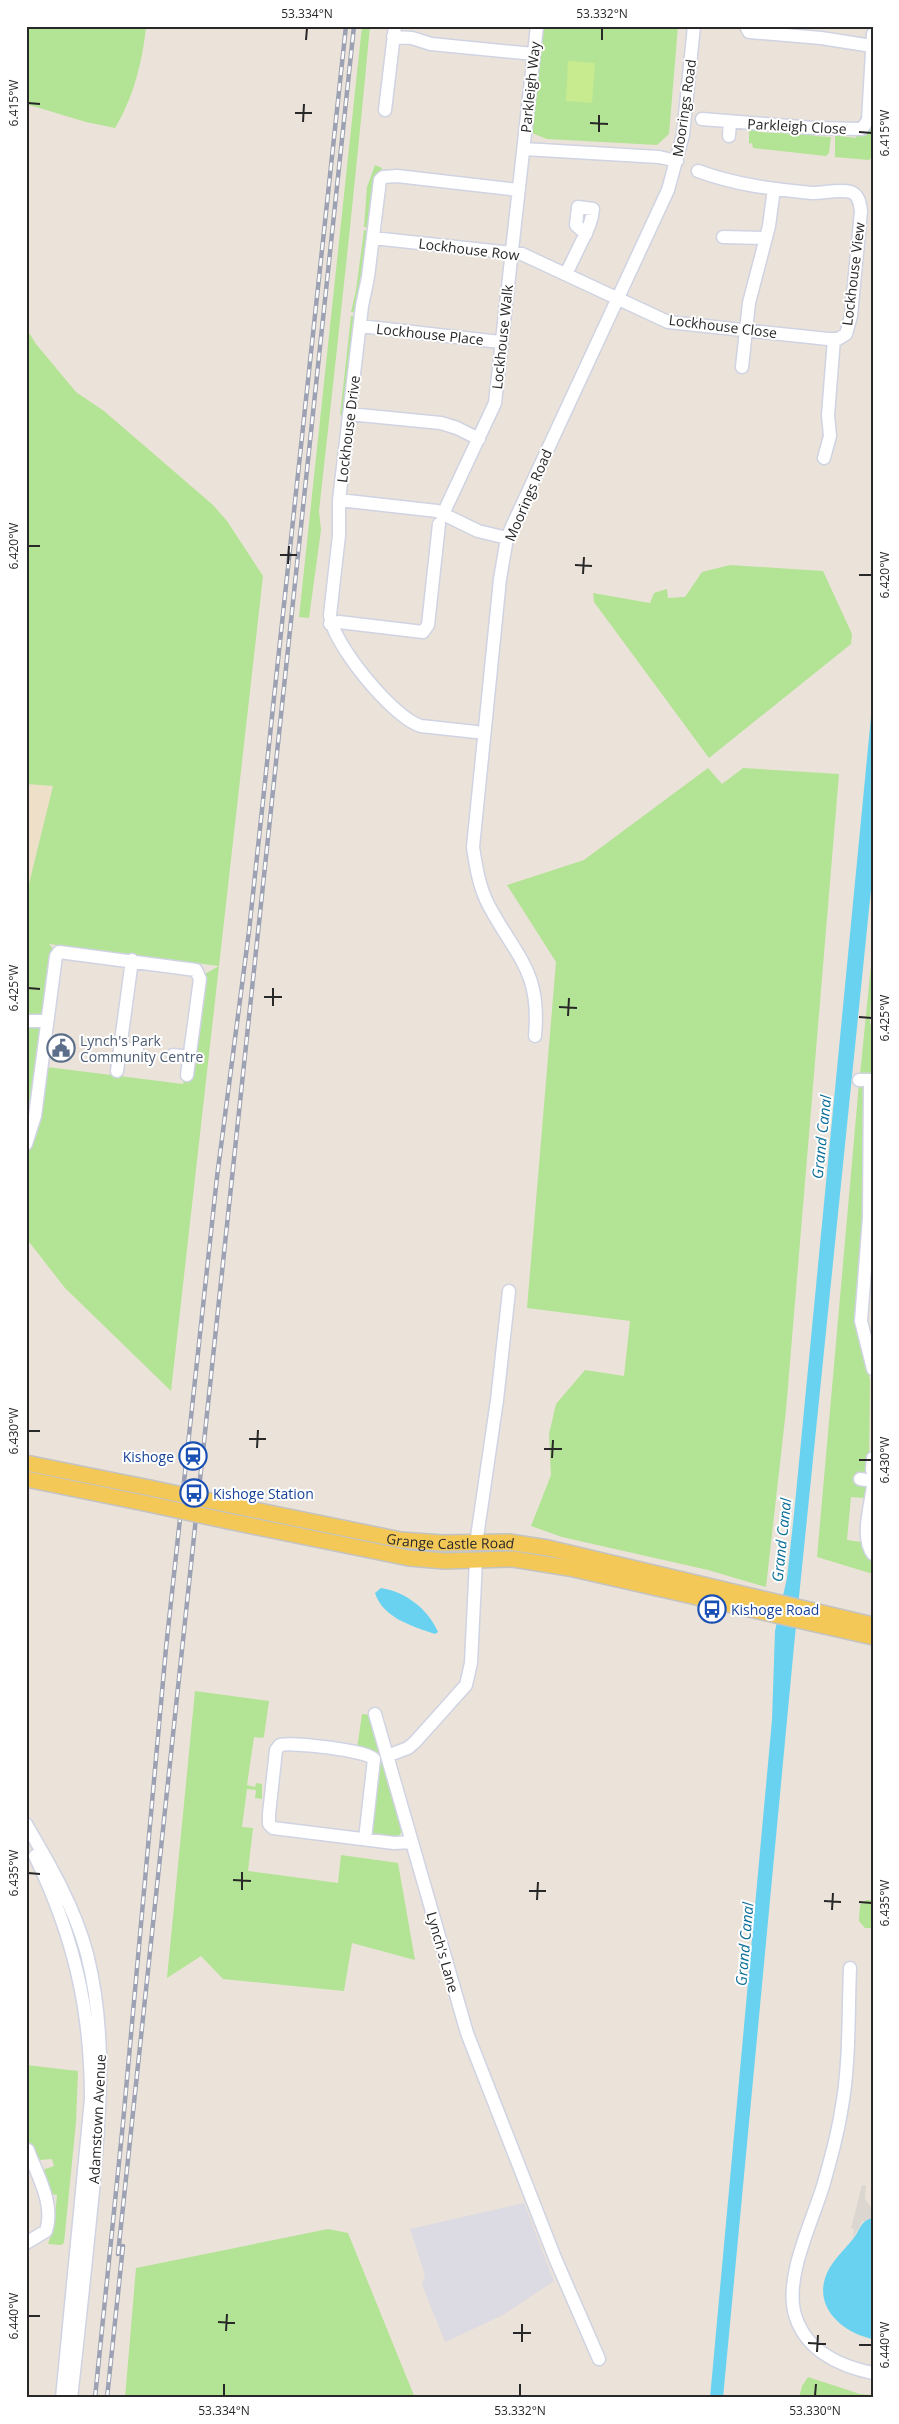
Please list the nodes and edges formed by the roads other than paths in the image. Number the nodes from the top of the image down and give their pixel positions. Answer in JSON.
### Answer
{"nodes":[{"id":1,"x":536,"y":26,"type":"edge"},
{"id":2,"x":694,"y":26,"type":"edge"},
{"id":3,"x":746,"y":28,"type":"edge"},
{"id":4,"x":394,"y":32,"type":"edge"},
{"id":5,"x":872,"y":40,"type":"edge"},
{"id":6,"x":534,"y":54,"type":"junction"},
{"id":7,"x":385,"y":110,"type":"dead end"},
{"id":8,"x":702,"y":119,"type":"dead end"},
{"id":9,"x":730,"y":122,"type":"junction"},
{"id":10,"x":729,"y":136,"type":"dead end"},
{"id":11,"x":524,"y":149,"type":"junction"},
{"id":12,"x":678,"y":161,"type":"junction"},
{"id":13,"x":730,"y":169,"type":"dead end"},
{"id":14,"x":698,"y":171,"type":"dead end"},
{"id":15,"x":726,"y":182,"type":"junction"},
{"id":16,"x":774,"y":189,"type":"junction"},
{"id":17,"x":518,"y":190,"type":"junction"},
{"id":18,"x":586,"y":234,"type":"dead end"},
{"id":19,"x":723,"y":237,"type":"dead end"},
{"id":20,"x":373,"y":238,"type":"junction"},
{"id":21,"x":766,"y":238,"type":"junction"},
{"id":22,"x":511,"y":252,"type":"junction"},
{"id":23,"x":566,"y":274,"type":"junction"},
{"id":24,"x":617,"y":296,"type":"junction"},
{"id":25,"x":360,"y":326,"type":"junction"},
{"id":26,"x":746,"y":330,"type":"junction"},
{"id":27,"x":834,"y":339,"type":"junction"},
{"id":28,"x":500,"y":342,"type":"junction"},
{"id":29,"x":742,"y":367,"type":"dead end"},
{"id":30,"x":350,"y":414,"type":"junction"},
{"id":31,"x":479,"y":439,"type":"junction"},
{"id":32,"x":824,"y":458,"type":"dead end"},
{"id":33,"x":339,"y":500,"type":"junction"},
{"id":34,"x":441,"y":519,"type":"junction"},
{"id":35,"x":507,"y":538,"type":"junction"},
{"id":36,"x":330,"y":624,"type":"junction"},
{"id":37,"x":476,"y":732,"type":"dead end"},
{"id":38,"x":132,"y":960,"type":"junction"},
{"id":39,"x":26,"y":1021,"type":"edge"},
{"id":40,"x":47,"y":1021,"type":"junction"},
{"id":41,"x":535,"y":1036,"type":"dead end"},
{"id":42,"x":120,"y":1048,"type":"junction"},
{"id":43,"x":137,"y":1050,"type":"dead end"},
{"id":44,"x":173,"y":1055,"type":"dead end"},
{"id":45,"x":190,"y":1057,"type":"junction"},
{"id":46,"x":117,"y":1071,"type":"dead end"},
{"id":47,"x":187,"y":1075,"type":"dead end"},
{"id":48,"x":859,"y":1080,"type":"dead end"},
{"id":49,"x":27,"y":1136,"type":"edge"},
{"id":50,"x":509,"y":1291,"type":"dead end"},
{"id":51,"x":867,"y":1321,"type":"edge"},
{"id":52,"x":873,"y":1369,"type":"edge"},
{"id":53,"x":873,"y":1458,"type":"edge"},
{"id":54,"x":26,"y":1463,"type":"edge"},
{"id":55,"x":872,"y":1470,"type":"edge"},
{"id":56,"x":26,"y":1479,"type":"edge"},
{"id":57,"x":873,"y":1486,"type":"edge"},
{"id":58,"x":476,"y":1544,"type":"junction"},
{"id":59,"x":873,"y":1554,"type":"edge"},
{"id":60,"x":476,"y":1560,"type":"junction"},
{"id":61,"x":746,"y":1602,"type":"junction"},
{"id":62,"x":826,"y":1620,"type":"junction"},
{"id":63,"x":873,"y":1625,"type":"edge"},
{"id":64,"x":873,"y":1637,"type":"edge"},
{"id":65,"x":375,"y":1714,"type":"dead end"},
{"id":66,"x":387,"y":1756,"type":"junction"},
{"id":67,"x":26,"y":1824,"type":"edge"},
{"id":68,"x":365,"y":1839,"type":"junction"},
{"id":69,"x":26,"y":1841,"type":"edge"},
{"id":70,"x":412,"y":1842,"type":"junction"},
{"id":71,"x":850,"y":1968,"type":"dead end"},
{"id":72,"x":28,"y":2150,"type":"dead end"},
{"id":73,"x":26,"y":2242,"type":"edge"},
{"id":74,"x":599,"y":2359,"type":"dead end"},
{"id":75,"x":873,"y":2373,"type":"edge"},
{"id":76,"x":62,"y":2398,"type":"edge"},
{"id":77,"x":71,"y":2398,"type":"edge"}],
"edges":[{"from":1,"to":6,"type":"street","name":"Parkleigh Way"},
{"from":2,"to":12,"type":"street","name":"Moorings Road"},
{"from":3,"to":5,"type":"street"},
{"from":4,"to":6,"type":"street"},
{"from":4,"to":7,"type":"street"},
{"from":5,"to":9,"type":"street","name":"Parkleigh Close"},
{"from":6,"to":11,"type":"street","name":"Parkleigh Way"},
{"from":8,"to":9,"type":"street","name":"Parkleigh Close"},
{"from":9,"to":10,"type":"street","name":"Parkleigh Close"},
{"from":11,"to":12,"type":"street"},
{"from":11,"to":17,"type":"street","name":"Lockhouse Walk"},
{"from":12,"to":24,"type":"street","name":"Moorings Road"},
{"from":13,"to":15,"type":"street"},
{"from":14,"to":15,"type":"street"},
{"from":15,"to":16,"type":"street"},
{"from":16,"to":21,"type":"street"},
{"from":16,"to":27,"type":"street","name":"Lockhouse View"},
{"from":17,"to":20,"type":"street","name":"Lockhouse Drive"},
{"from":17,"to":22,"type":"street","name":"Lockhouse Walk"},
{"from":18,"to":23,"type":"street"},
{"from":19,"to":21,"type":"street"},
{"from":20,"to":22,"type":"street","name":"Lockhouse Row"},
{"from":20,"to":25,"type":"street","name":"Lockhouse Drive"},
{"from":21,"to":26,"type":"street"},
{"from":22,"to":23,"type":"street","name":"Lockhouse Row"},
{"from":22,"to":28,"type":"street","name":"Lockhouse Walk"},
{"from":23,"to":24,"type":"street","name":"Lockhouse Row"},
{"from":24,"to":26,"type":"street","name":"Lockhouse Close"},
{"from":24,"to":35,"type":"street","name":"Moorings Road"},
{"from":25,"to":28,"type":"street","name":"Lockhouse Place"},
{"from":25,"to":30,"type":"street","name":"Lockhouse Drive"},
{"from":26,"to":27,"type":"street","name":"Lockhouse Close"},
{"from":26,"to":29,"type":"street"},
{"from":27,"to":32,"type":"street","name":"Lockhouse View"},
{"from":28,"to":31,"type":"street","name":"Lockhouse Walk"},
{"from":30,"to":31,"type":"street"},
{"from":30,"to":33,"type":"street","name":"Lockhouse Drive"},
{"from":31,"to":34,"type":"street","name":"Lockhouse Walk"},
{"from":33,"to":34,"type":"street"},
{"from":33,"to":36,"type":"street","name":"Lockhouse Drive"},
{"from":34,"to":35,"type":"street"},
{"from":34,"to":36,"type":"street","name":"Lockhouse Walk"},
{"from":35,"to":41,"type":"street","name":"Moorings Road"},
{"from":36,"to":37,"type":"street"},
{"from":38,"to":40,"type":"street"},
{"from":38,"to":42,"type":"street"},
{"from":38,"to":45,"type":"street"},
{"from":39,"to":40,"type":"street"},
{"from":40,"to":49,"type":"street"},
{"from":42,"to":43,"type":"street"},
{"from":42,"to":46,"type":"street"},
{"from":44,"to":45,"type":"street"},
{"from":45,"to":47,"type":"street"},
{"from":48,"to":51,"type":"street"},
{"from":50,"to":58,"type":"street"},
{"from":51,"to":52,"type":"street"},
{"from":53,"to":55,"type":"street"},
{"from":54,"to":58,"type":"main road","name":"Grange Castle Road","bridge":true},
{"from":56,"to":60,"type":"main road","name":"Grange Castle Road","bridge":true},
{"from":57,"to":59,"type":"street"},
{"from":58,"to":61,"type":"main road","name":"Grange Castle Road"},
{"from":60,"to":61,"type":"main road","name":"Grange Castle Road"},
{"from":60,"to":66,"type":"street"},
{"from":61,"to":62,"type":"main road","name":"Grange Castle Road"},
{"from":62,"to":63,"type":"main road","name":"Grange Castle Road"},
{"from":62,"to":64,"type":"main road","name":"Grange Castle Road"},
{"from":65,"to":66,"type":"street","name":"Lynch's Lane"},
{"from":66,"to":70,"type":"street","name":"Lynch's Lane"},
{"from":67,"to":77,"type":"street","name":"Adamstown Avenue"},
{"from":68,"to":68,"type":"street"},
{"from":68,"to":70,"type":"street"},
{"from":69,"to":76,"type":"street","name":"Adamstown Avenue"},
{"from":70,"to":74,"type":"street","name":"Lynch's Lane"},
{"from":71,"to":75,"type":"street"},
{"from":72,"to":73,"type":"street"}]}
